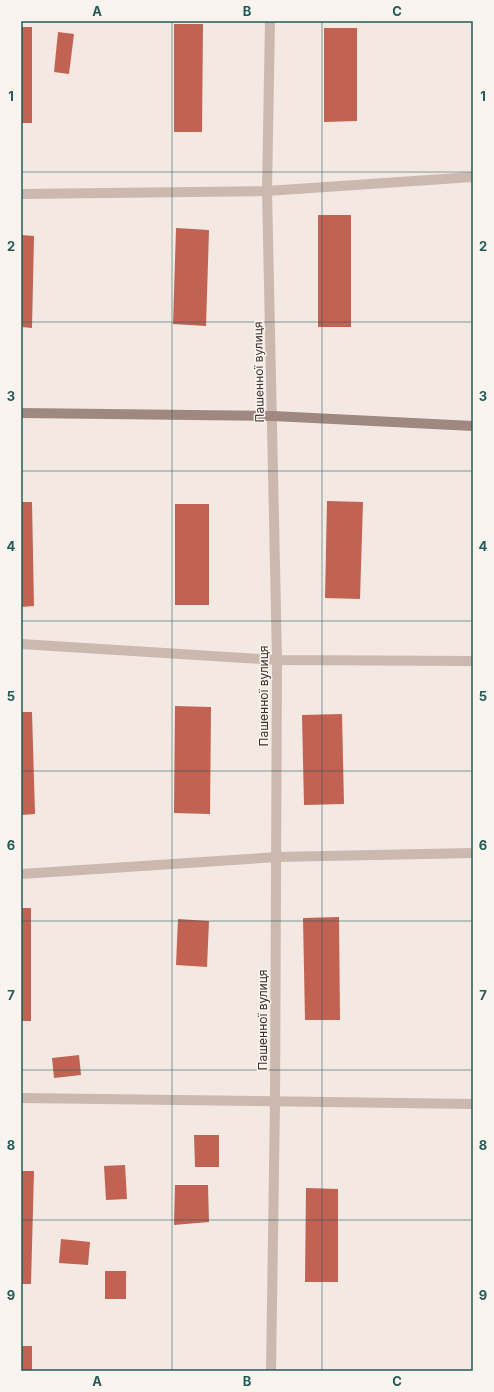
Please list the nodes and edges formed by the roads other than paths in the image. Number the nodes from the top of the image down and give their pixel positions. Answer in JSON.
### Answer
{"nodes":[{"id":1,"x":270,"y":21,"type":"edge"},
{"id":2,"x":473,"y":177,"type":"edge"},
{"id":3,"x":267,"y":191,"type":"junction"},
{"id":4,"x":21,"y":194,"type":"edge"},
{"id":5,"x":21,"y":413,"type":"edge"},
{"id":6,"x":273,"y":416,"type":"junction"},
{"id":7,"x":473,"y":426,"type":"edge"},
{"id":8,"x":21,"y":644,"type":"edge"},
{"id":9,"x":277,"y":660,"type":"junction"},
{"id":10,"x":473,"y":661,"type":"edge"},
{"id":11,"x":473,"y":853,"type":"edge"},
{"id":12,"x":277,"y":857,"type":"junction"},
{"id":13,"x":21,"y":874,"type":"edge"},
{"id":14,"x":21,"y":1098,"type":"edge"},
{"id":15,"x":275,"y":1102,"type":"junction"},
{"id":16,"x":473,"y":1104,"type":"edge"},
{"id":17,"x":271,"y":1371,"type":"edge"}],
"edges":[{"from":1,"to":3,"type":"street","name":"Пашенної вулиця"},
{"from":2,"to":3,"type":"street"},
{"from":3,"to":4,"type":"street"},
{"from":3,"to":6,"type":"street","name":"Пашенної вулиця"},
{"from":5,"to":6,"type":"street"},
{"from":6,"to":7,"type":"street"},
{"from":6,"to":9,"type":"street","name":"Пашенної вулиця"},
{"from":8,"to":9,"type":"street"},
{"from":9,"to":10,"type":"street"},
{"from":9,"to":12,"type":"street","name":"Пашенної вулиця"},
{"from":11,"to":12,"type":"street"},
{"from":12,"to":13,"type":"street"},
{"from":12,"to":15,"type":"street","name":"Пашенної вулиця"},
{"from":14,"to":15,"type":"street"},
{"from":15,"to":16,"type":"street"},
{"from":15,"to":17,"type":"street","name":"Пашенної вулиця"}]}
